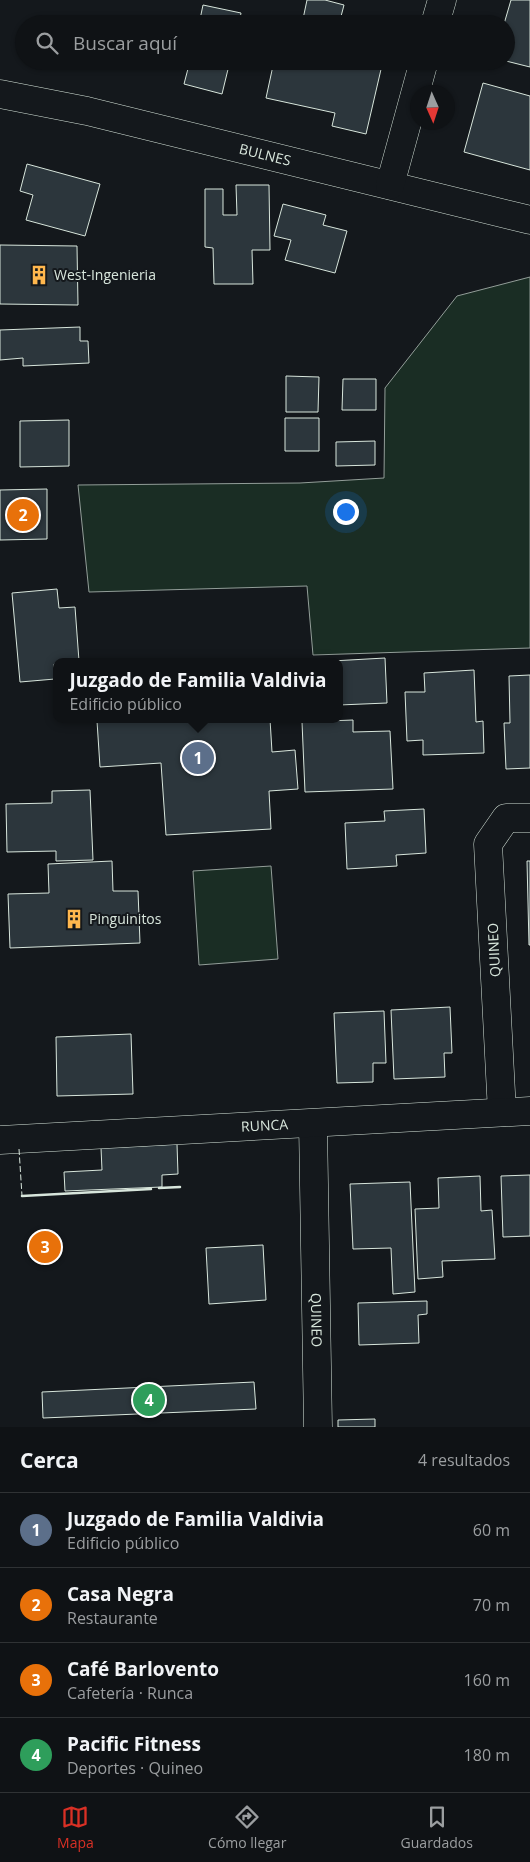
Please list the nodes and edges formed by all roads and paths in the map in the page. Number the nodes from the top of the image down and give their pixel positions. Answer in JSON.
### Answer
{"nodes":[{"id":1,"x":442,"y":0,"type":"edge"},
{"id":2,"x":438,"y":15,"type":"edge"},
{"id":3,"x":422,"y":70,"type":"edge"},
{"id":4,"x":0,"y":94,"type":"edge"},
{"id":5,"x":390,"y":185,"type":"junction"},
{"id":6,"x":530,"y":220,"type":"edge"},
{"id":7,"x":530,"y":818,"type":"edge"},
{"id":8,"x":530,"y":1111,"type":"edge"},
{"id":9,"x":502,"y":1112,"type":"junction"},
{"id":10,"x":313,"y":1124,"type":"junction"},
{"id":11,"x":0,"y":1140,"type":"edge"},
{"id":12,"x":318,"y":1427,"type":"edge"}],
"edges":[{"from":1,"to":2,"type":"street"},
{"from":3,"to":5,"type":"street"},
{"from":4,"to":5,"type":"street","name":"BULNES"},
{"from":5,"to":6,"type":"street","name":"BULNES"},
{"from":7,"to":9,"type":"street","name":"QUINEO"},
{"from":8,"to":9,"type":"street","name":"RUNCA"},
{"from":9,"to":10,"type":"street","name":"RUNCA"},
{"from":10,"to":11,"type":"street","name":"RUNCA"},
{"from":10,"to":12,"type":"street","name":"QUINEO"}]}
